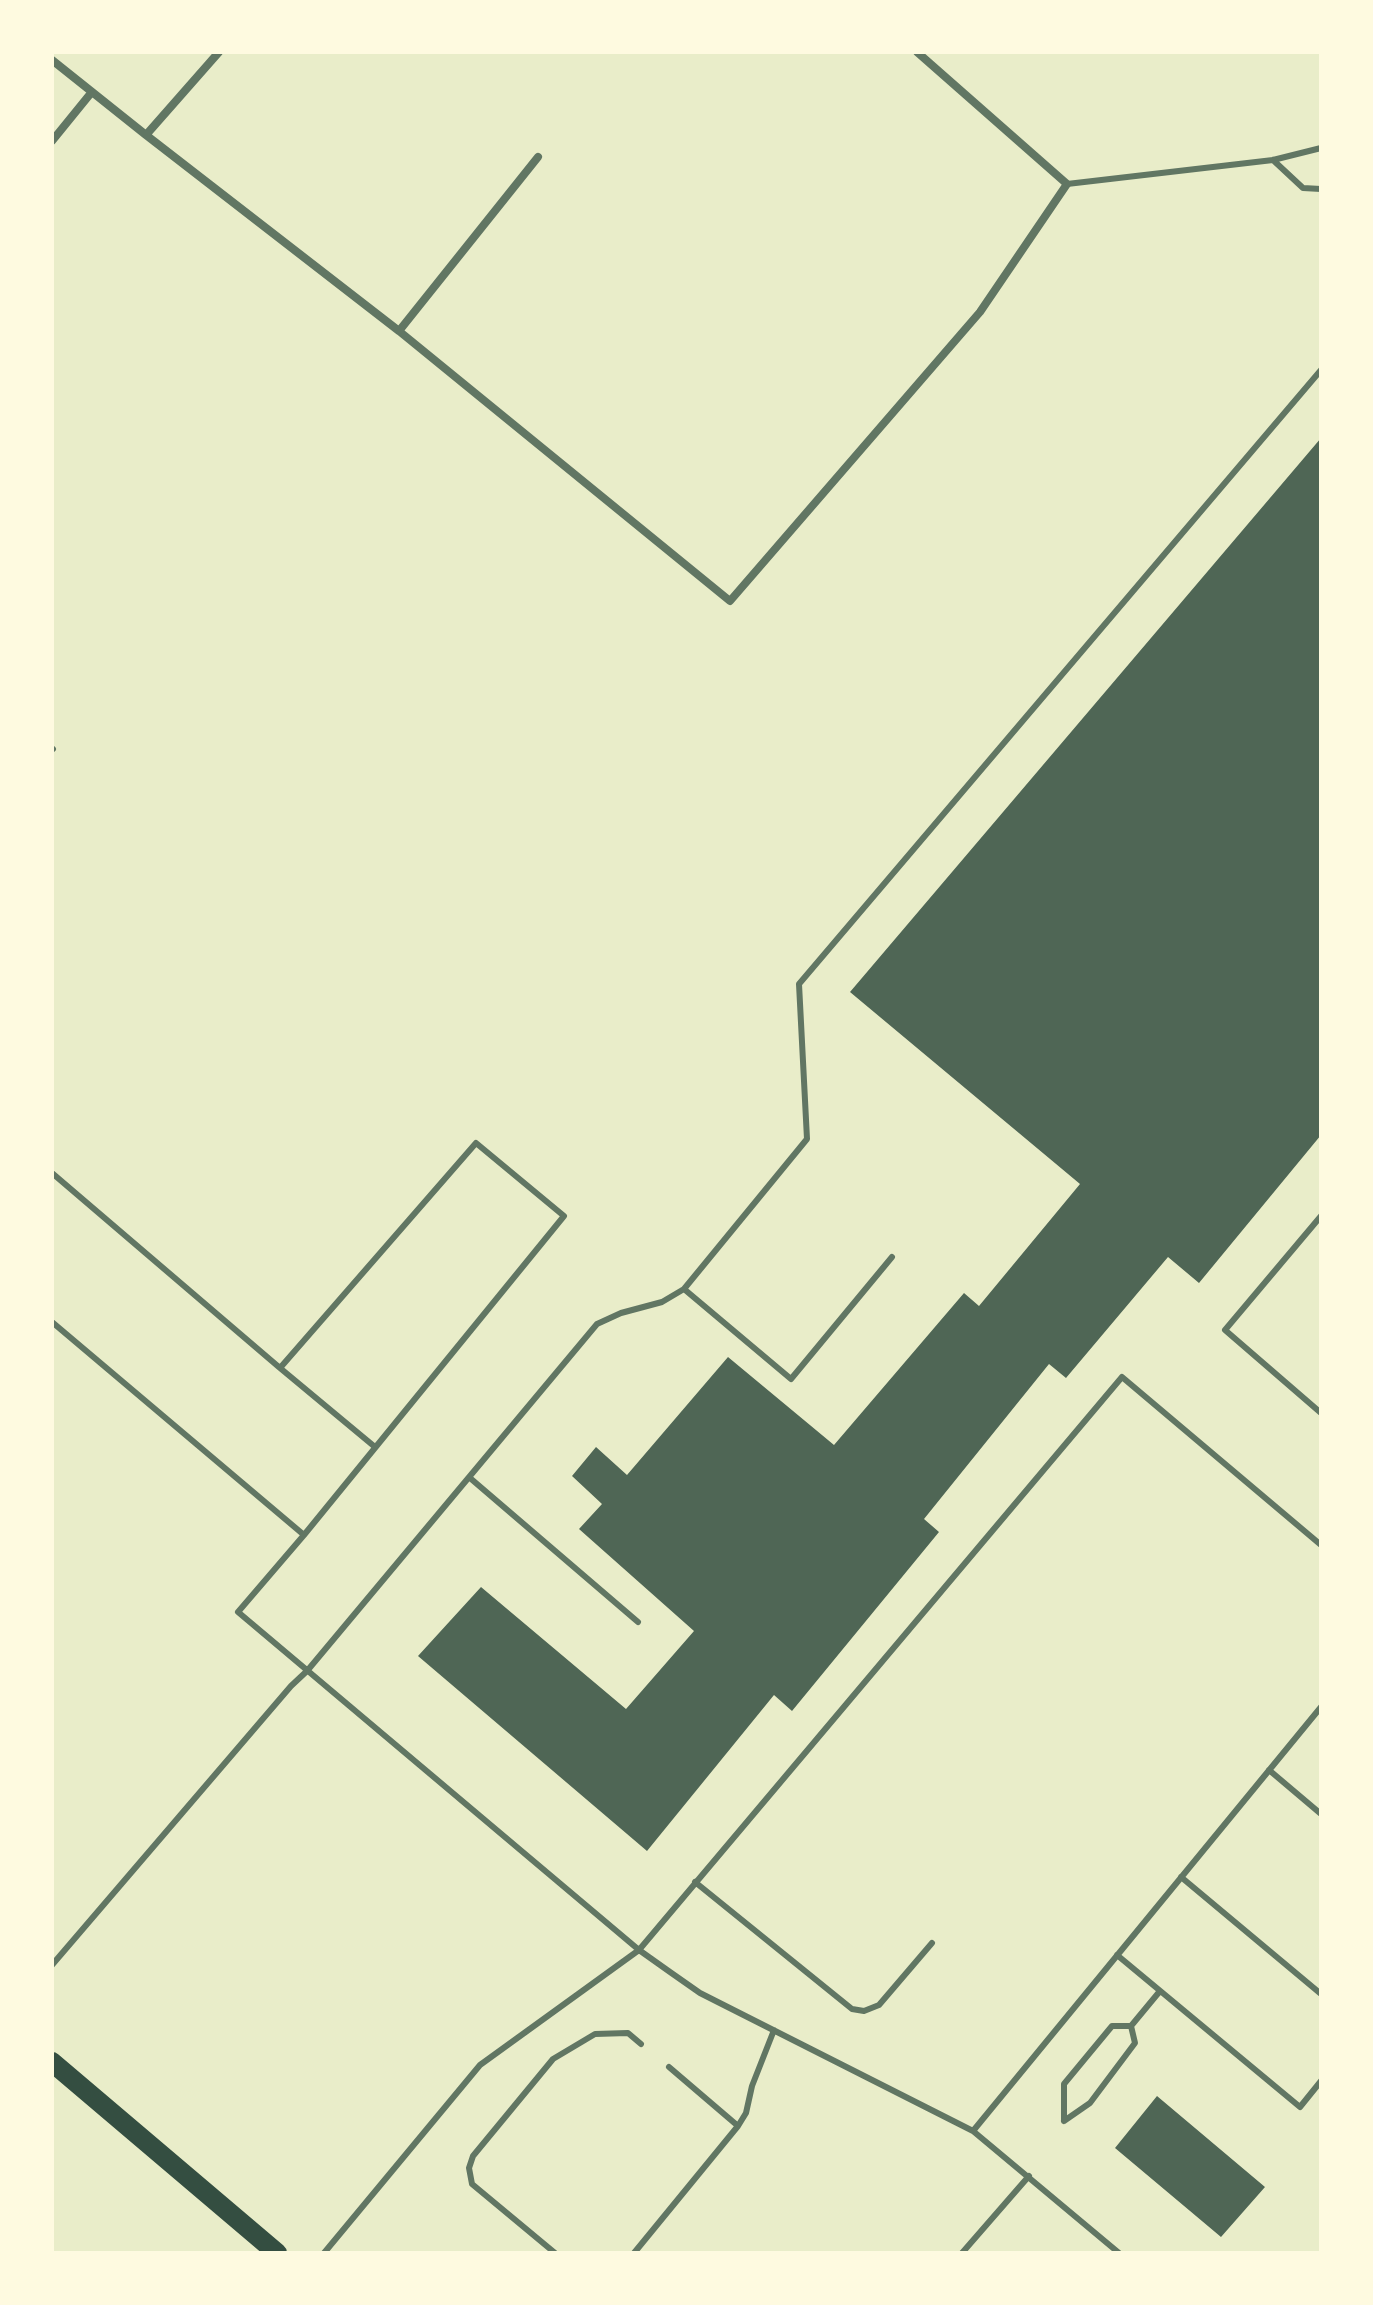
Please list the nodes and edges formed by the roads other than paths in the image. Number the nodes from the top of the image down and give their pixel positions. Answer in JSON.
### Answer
{"nodes":[{"id":1,"x":219,"y":52,"type":"edge"},
{"id":2,"x":917,"y":52,"type":"edge"},
{"id":3,"x":52,"y":60,"type":"edge"},
{"id":4,"x":91,"y":93,"type":"junction"},
{"id":5,"x":146,"y":135,"type":"junction"},
{"id":6,"x":52,"y":141,"type":"edge"},
{"id":7,"x":1321,"y":148,"type":"edge"},
{"id":8,"x":538,"y":157,"type":"dead end"},
{"id":9,"x":1273,"y":160,"type":"junction"},
{"id":10,"x":1067,"y":184,"type":"junction"},
{"id":11,"x":1321,"y":189,"type":"edge"},
{"id":12,"x":399,"y":331,"type":"junction"},
{"id":13,"x":1321,"y":370,"type":"edge"},
{"id":14,"x":52,"y":1173,"type":"edge"},
{"id":15,"x":1321,"y":1216,"type":"edge"},
{"id":16,"x":892,"y":1257,"type":"dead end"},
{"id":17,"x":684,"y":1289,"type":"junction"},
{"id":18,"x":52,"y":1322,"type":"edge"},
{"id":19,"x":280,"y":1368,"type":"junction"},
{"id":20,"x":1321,"y":1413,"type":"edge"},
{"id":21,"x":375,"y":1447,"type":"junction"},
{"id":22,"x":470,"y":1478,"type":"junction"},
{"id":23,"x":304,"y":1535,"type":"junction"},
{"id":24,"x":1321,"y":1545,"type":"edge"},
{"id":25,"x":638,"y":1622,"type":"dead end"},
{"id":26,"x":307,"y":1671,"type":"junction"},
{"id":27,"x":1321,"y":1707,"type":"edge"},
{"id":28,"x":1269,"y":1770,"type":"junction"},
{"id":29,"x":1321,"y":1814,"type":"edge"},
{"id":30,"x":1181,"y":1877,"type":"junction"},
{"id":31,"x":695,"y":1882,"type":"junction"},
{"id":32,"x":932,"y":1943,"type":"dead end"},
{"id":33,"x":639,"y":1950,"type":"junction"},
{"id":34,"x":1117,"y":1955,"type":"junction"},
{"id":35,"x":52,"y":1965,"type":"edge"},
{"id":36,"x":1160,"y":1991,"type":"junction"},
{"id":37,"x":1321,"y":1994,"type":"edge"},
{"id":38,"x":1131,"y":2026,"type":"junction"},
{"id":39,"x":774,"y":2030,"type":"junction"},
{"id":40,"x":641,"y":2044,"type":"dead end"},
{"id":41,"x":52,"y":2062,"type":"edge"},
{"id":42,"x":669,"y":2067,"type":"dead end"},
{"id":43,"x":1321,"y":2081,"type":"edge"},
{"id":44,"x":738,"y":2126,"type":"junction"},
{"id":45,"x":973,"y":2131,"type":"junction"},
{"id":46,"x":1029,"y":2176,"type":"junction"},
{"id":47,"x":277,"y":2253,"type":"edge"},
{"id":48,"x":324,"y":2253,"type":"edge"},
{"id":49,"x":555,"y":2253,"type":"edge"},
{"id":50,"x":634,"y":2253,"type":"edge"},
{"id":51,"x":962,"y":2253,"type":"edge"},
{"id":52,"x":1119,"y":2253,"type":"edge"}],
"edges":[{"from":1,"to":5,"type":"street"},
{"from":2,"to":10,"type":"street"},
{"from":3,"to":4,"type":"street"},
{"from":4,"to":5,"type":"street"},
{"from":4,"to":6,"type":"street"},
{"from":5,"to":12,"type":"street"},
{"from":7,"to":9,"type":"lane"},
{"from":8,"to":12,"type":"street"},
{"from":9,"to":10,"type":"lane"},
{"from":9,"to":11,"type":"lane"},
{"from":10,"to":12,"type":"street"},
{"from":13,"to":17,"type":"lane"},
{"from":14,"to":19,"type":"lane"},
{"from":15,"to":20,"type":"lane"},
{"from":16,"to":17,"type":"lane"},
{"from":17,"to":22,"type":"lane"},
{"from":18,"to":23,"type":"lane"},
{"from":19,"to":21,"type":"lane"},
{"from":19,"to":21,"type":"lane"},
{"from":21,"to":23,"type":"lane"},
{"from":22,"to":25,"type":"lane"},
{"from":22,"to":26,"type":"lane"},
{"from":23,"to":26,"type":"lane"},
{"from":24,"to":31,"type":"lane"},
{"from":26,"to":33,"type":"lane"},
{"from":26,"to":35,"type":"lane"},
{"from":27,"to":28,"type":"lane"},
{"from":28,"to":29,"type":"lane"},
{"from":28,"to":30,"type":"lane"},
{"from":30,"to":34,"type":"lane"},
{"from":30,"to":37,"type":"lane"},
{"from":31,"to":32,"type":"lane"},
{"from":31,"to":33,"type":"lane"},
{"from":33,"to":39,"type":"lane"},
{"from":33,"to":48,"type":"lane"},
{"from":34,"to":36,"type":"lane"},
{"from":34,"to":45,"type":"lane"},
{"from":36,"to":38,"type":"lane"},
{"from":36,"to":43,"type":"lane"},
{"from":38,"to":38,"type":"lane"},
{"from":39,"to":44,"type":"lane"},
{"from":39,"to":45,"type":"lane"},
{"from":40,"to":49,"type":"lane"},
{"from":41,"to":47,"type":"main road"},
{"from":42,"to":44,"type":"lane"},
{"from":44,"to":50,"type":"lane"},
{"from":45,"to":46,"type":"lane"},
{"from":46,"to":51,"type":"lane"},
{"from":46,"to":52,"type":"lane"}]}
